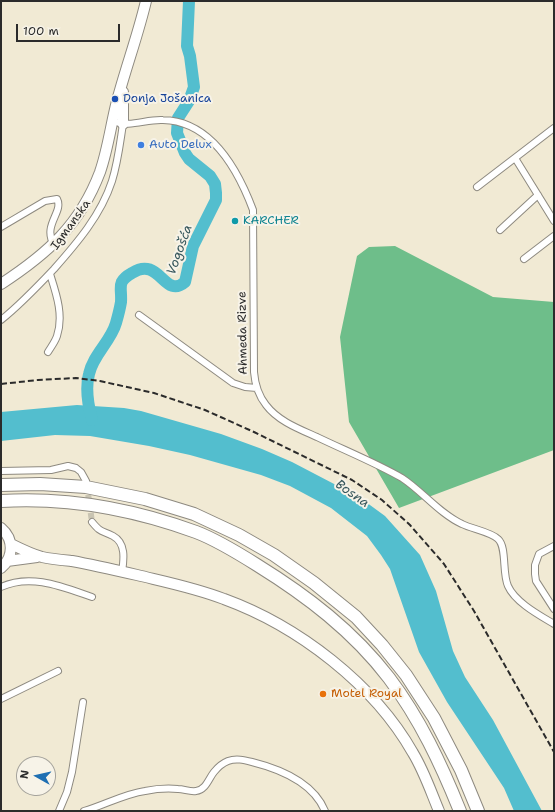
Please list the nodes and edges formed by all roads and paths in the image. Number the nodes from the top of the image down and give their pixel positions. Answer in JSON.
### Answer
{"nodes":[{"id":1,"x":146,"y":1,"type":"edge"},
{"id":2,"x":123,"y":80,"type":"junction"},
{"id":3,"x":112,"y":121,"type":"junction"},
{"id":4,"x":123,"y":124,"type":"junction"},
{"id":5,"x":553,"y":129,"type":"edge"},
{"id":6,"x":515,"y":158,"type":"junction"},
{"id":7,"x":477,"y":187,"type":"dead end"},
{"id":8,"x":538,"y":195,"type":"junction"},
{"id":9,"x":554,"y":221,"type":"edge"},
{"id":10,"x":1,"y":227,"type":"edge"},
{"id":11,"x":500,"y":230,"type":"dead end"},
{"id":12,"x":554,"y":236,"type":"edge"},
{"id":13,"x":54,"y":245,"type":"junction"},
{"id":14,"x":524,"y":259,"type":"dead end"},
{"id":15,"x":50,"y":274,"type":"junction"},
{"id":16,"x":1,"y":284,"type":"edge"},
{"id":17,"x":139,"y":315,"type":"dead end"},
{"id":18,"x":1,"y":320,"type":"edge"},
{"id":19,"x":48,"y":352,"type":"dead end"},
{"id":20,"x":257,"y":388,"type":"junction"},
{"id":21,"x":1,"y":471,"type":"edge"},
{"id":22,"x":86,"y":481,"type":"tunnel mouth"},
{"id":23,"x":1,"y":485,"type":"edge"},
{"id":24,"x":1,"y":500,"type":"edge"},
{"id":25,"x":92,"y":522,"type":"tunnel mouth"},
{"id":26,"x":1,"y":528,"type":"edge"},
{"id":27,"x":11,"y":544,"type":"junction"},
{"id":28,"x":554,"y":546,"type":"edge"},
{"id":29,"x":42,"y":557,"type":"junction"},
{"id":30,"x":4,"y":564,"type":"edge"},
{"id":31,"x":122,"y":572,"type":"junction"},
{"id":32,"x":1,"y":587,"type":"edge"},
{"id":33,"x":92,"y":597,"type":"dead end"},
{"id":34,"x":554,"y":609,"type":"edge"},
{"id":35,"x":554,"y":624,"type":"edge"},
{"id":36,"x":58,"y":671,"type":"dead end"},
{"id":37,"x":1,"y":699,"type":"edge"},
{"id":38,"x":83,"y":702,"type":"dead end"},
{"id":39,"x":59,"y":811,"type":"edge"},
{"id":40,"x":84,"y":811,"type":"edge"},
{"id":41,"x":325,"y":811,"type":"edge"},
{"id":42,"x":439,"y":811,"type":"edge"},
{"id":43,"x":460,"y":811,"type":"edge"},
{"id":44,"x":478,"y":811,"type":"edge"}],
"edges":[{"from":1,"to":2,"type":"main road"},
{"from":2,"to":3,"type":"main road"},
{"from":2,"to":4,"type":"main road"},
{"from":3,"to":4,"type":"street","name":"Ahmeda Rizve"},
{"from":3,"to":13,"type":"main road"},
{"from":4,"to":15,"type":"street","name":"Igmanska"},
{"from":4,"to":20,"type":"street","name":"Ahmeda Rizve"},
{"from":5,"to":6,"type":"street"},
{"from":6,"to":7,"type":"street"},
{"from":6,"to":8,"type":"street"},
{"from":8,"to":9,"type":"street"},
{"from":8,"to":11,"type":"street"},
{"from":10,"to":13,"type":"street"},
{"from":12,"to":14,"type":"street"},
{"from":13,"to":16,"type":"main road"},
{"from":15,"to":18,"type":"street","name":"Igmanska"},
{"from":15,"to":19,"type":"street"},
{"from":17,"to":20,"type":"street"},
{"from":20,"to":35,"type":"street","name":"Ahmeda Rizve"},
{"from":21,"to":22,"type":"street"},
{"from":23,"to":44,"type":"highway"},
{"from":24,"to":43,"type":"highway"},
{"from":25,"to":31,"type":"street"},
{"from":26,"to":27,"type":"main road"},
{"from":27,"to":29,"type":"main road"},
{"from":27,"to":30,"type":"main road"},
{"from":28,"to":34,"type":"street"},
{"from":29,"to":30,"type":"main road"},
{"from":29,"to":31,"type":"main road"},
{"from":31,"to":42,"type":"main road"},
{"from":32,"to":33,"type":"street"},
{"from":36,"to":37,"type":"street"},
{"from":38,"to":39,"type":"street"},
{"from":40,"to":41,"type":"street"}]}
